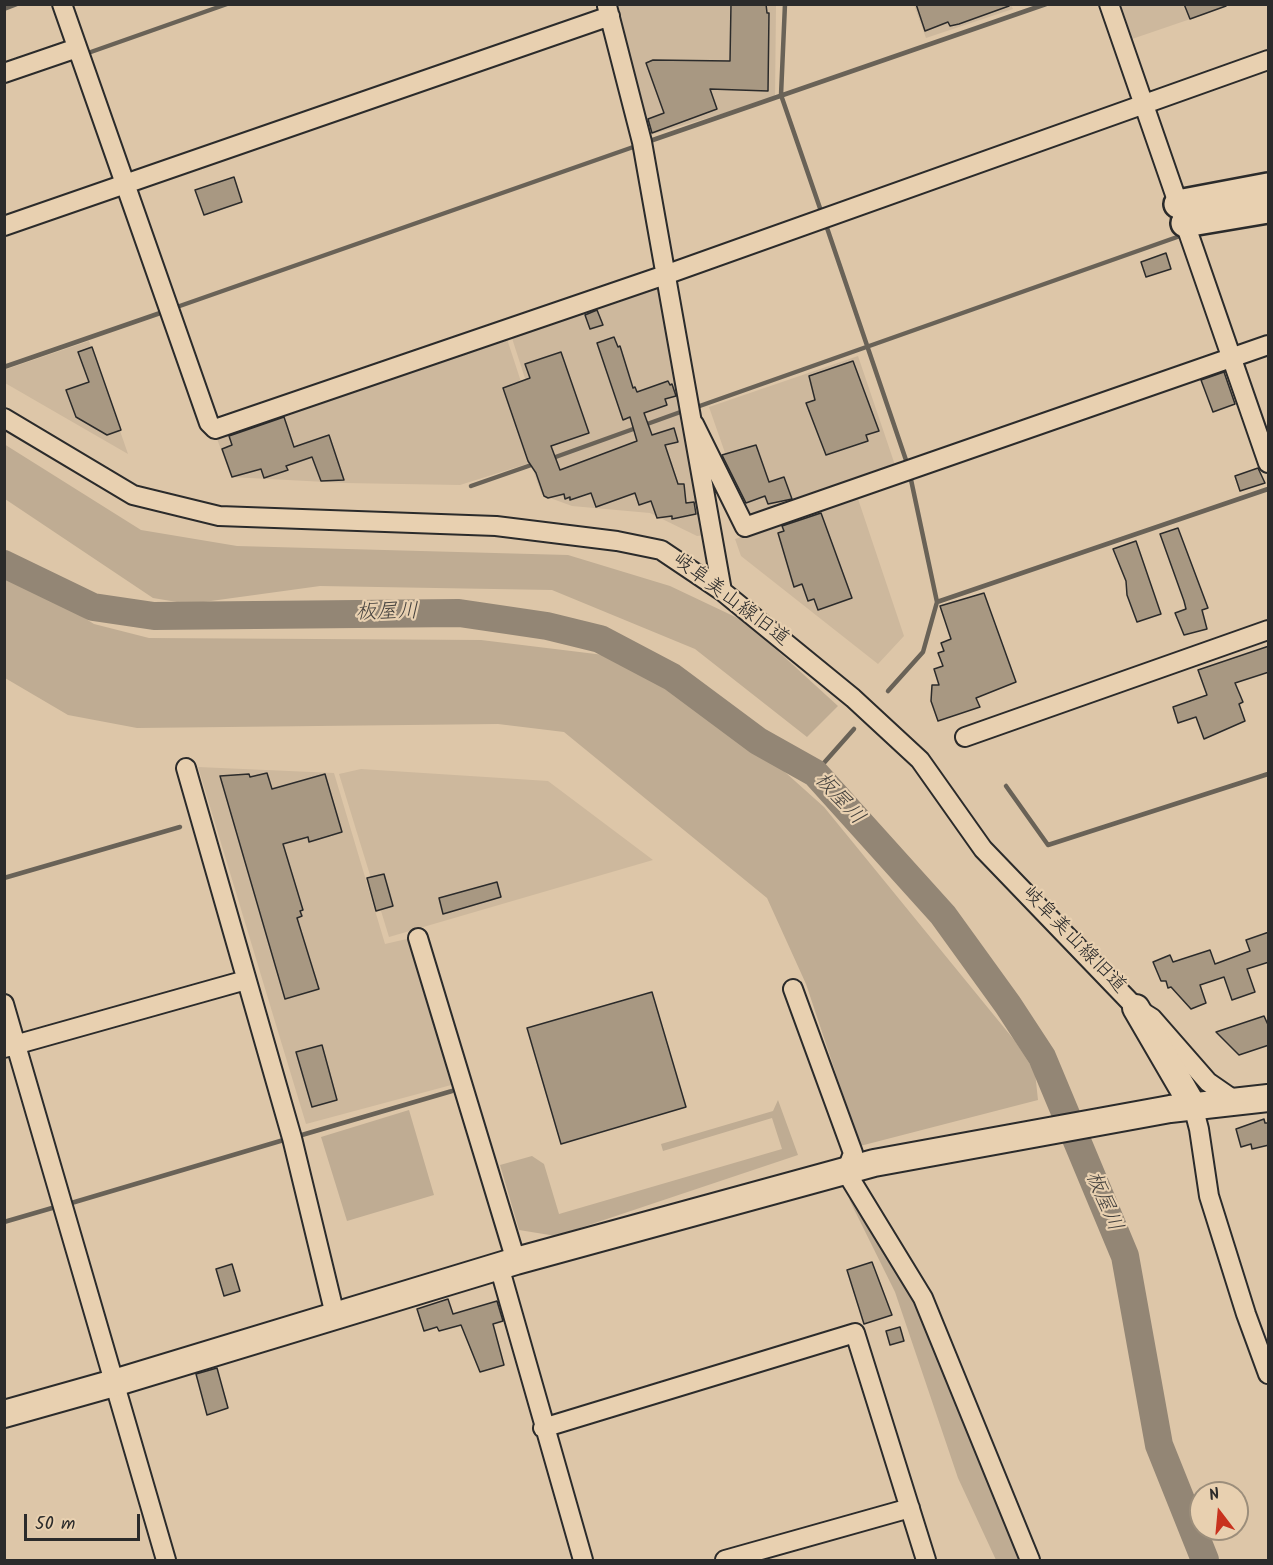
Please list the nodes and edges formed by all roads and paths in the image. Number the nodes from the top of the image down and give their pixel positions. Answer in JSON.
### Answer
{"nodes":[{"id":1,"x":62,"y":4,"type":"edge"},
{"id":2,"x":1109,"y":4,"type":"edge"},
{"id":3,"x":608,"y":10,"type":"edge"},
{"id":4,"x":77,"y":48,"type":"junction"},
{"id":5,"x":1269,"y":60,"type":"edge"},
{"id":6,"x":4,"y":73,"type":"edge"},
{"id":7,"x":1143,"y":104,"type":"junction"},
{"id":8,"x":124,"y":185,"type":"junction"},
{"id":9,"x":1269,"y":187,"type":"edge"},
{"id":10,"x":1269,"y":209,"type":"edge"},
{"id":11,"x":1182,"y":214,"type":"junction"},
{"id":12,"x":4,"y":226,"type":"edge"},
{"id":13,"x":665,"y":275,"type":"junction"},
{"id":14,"x":1269,"y":345,"type":"edge"},
{"id":15,"x":1231,"y":358,"type":"junction"},
{"id":16,"x":4,"y":418,"type":"edge"},
{"id":17,"x":694,"y":424,"type":"junction"},
{"id":18,"x":1269,"y":463,"type":"edge"},
{"id":19,"x":722,"y":591,"type":"junction"},
{"id":20,"x":1269,"y":630,"type":"edge"},
{"id":21,"x":964,"y":737,"type":"dead end"},
{"id":22,"x":186,"y":768,"type":"dead end"},
{"id":23,"x":418,"y":938,"type":"dead end"},
{"id":24,"x":246,"y":980,"type":"junction"},
{"id":25,"x":793,"y":989,"type":"dead end"},
{"id":26,"x":4,"y":1004,"type":"edge"},
{"id":27,"x":1136,"y":1008,"type":"junction"},
{"id":28,"x":11,"y":1046,"type":"edge"},
{"id":29,"x":1269,"y":1098,"type":"edge"},
{"id":30,"x":1234,"y":1100,"type":"junction"},
{"id":31,"x":1181,"y":1108,"type":"junction"},
{"id":32,"x":846,"y":1172,"type":"junction"},
{"id":33,"x":508,"y":1263,"type":"junction"},
{"id":34,"x":335,"y":1315,"type":"junction"},
{"id":35,"x":1269,"y":1374,"type":"edge"},
{"id":36,"x":114,"y":1383,"type":"junction"},
{"id":37,"x":4,"y":1414,"type":"edge"},
{"id":38,"x":543,"y":1428,"type":"junction"},
{"id":39,"x":910,"y":1508,"type":"junction"},
{"id":40,"x":166,"y":1560,"type":"edge"},
{"id":41,"x":583,"y":1560,"type":"edge"},
{"id":42,"x":725,"y":1560,"type":"edge"},
{"id":43,"x":926,"y":1560,"type":"edge"},
{"id":44,"x":1030,"y":1560,"type":"edge"}],
"edges":[{"from":1,"to":4,"type":"street"},
{"from":2,"to":7,"type":"street"},
{"from":3,"to":8,"type":"street"},
{"from":3,"to":13,"type":"street"},
{"from":4,"to":6,"type":"street"},
{"from":4,"to":8,"type":"street"},
{"from":5,"to":7,"type":"street"},
{"from":7,"to":11,"type":"street"},
{"from":7,"to":13,"type":"street"},
{"from":8,"to":12,"type":"street"},
{"from":8,"to":13,"type":"street"},
{"from":9,"to":11,"type":"main road"},
{"from":10,"to":11,"type":"main road"},
{"from":11,"to":15,"type":"street"},
{"from":13,"to":17,"type":"street"},
{"from":14,"to":15,"type":"street"},
{"from":15,"to":17,"type":"street"},
{"from":15,"to":18,"type":"street"},
{"from":16,"to":19,"type":"street","name":"岐阜美山線旧道"},
{"from":17,"to":19,"type":"street"},
{"from":19,"to":27,"type":"street","name":"岐阜美山線旧道"},
{"from":20,"to":21,"type":"street"},
{"from":22,"to":24,"type":"street"},
{"from":23,"to":33,"type":"street"},
{"from":24,"to":28,"type":"street"},
{"from":24,"to":34,"type":"street"},
{"from":25,"to":32,"type":"street"},
{"from":26,"to":28,"type":"street"},
{"from":27,"to":30,"type":"street"},
{"from":27,"to":31,"type":"street","name":"岐阜美山線旧道"},
{"from":28,"to":36,"type":"street"},
{"from":29,"to":30,"type":"street"},
{"from":30,"to":31,"type":"street"},
{"from":31,"to":32,"type":"street"},
{"from":31,"to":35,"type":"street"},
{"from":32,"to":33,"type":"street"},
{"from":32,"to":44,"type":"street"},
{"from":33,"to":34,"type":"street"},
{"from":33,"to":38,"type":"street"},
{"from":34,"to":36,"type":"street"},
{"from":36,"to":37,"type":"street"},
{"from":36,"to":40,"type":"street"},
{"from":38,"to":39,"type":"street"},
{"from":38,"to":41,"type":"street"},
{"from":39,"to":42,"type":"street"},
{"from":39,"to":43,"type":"street"}]}
